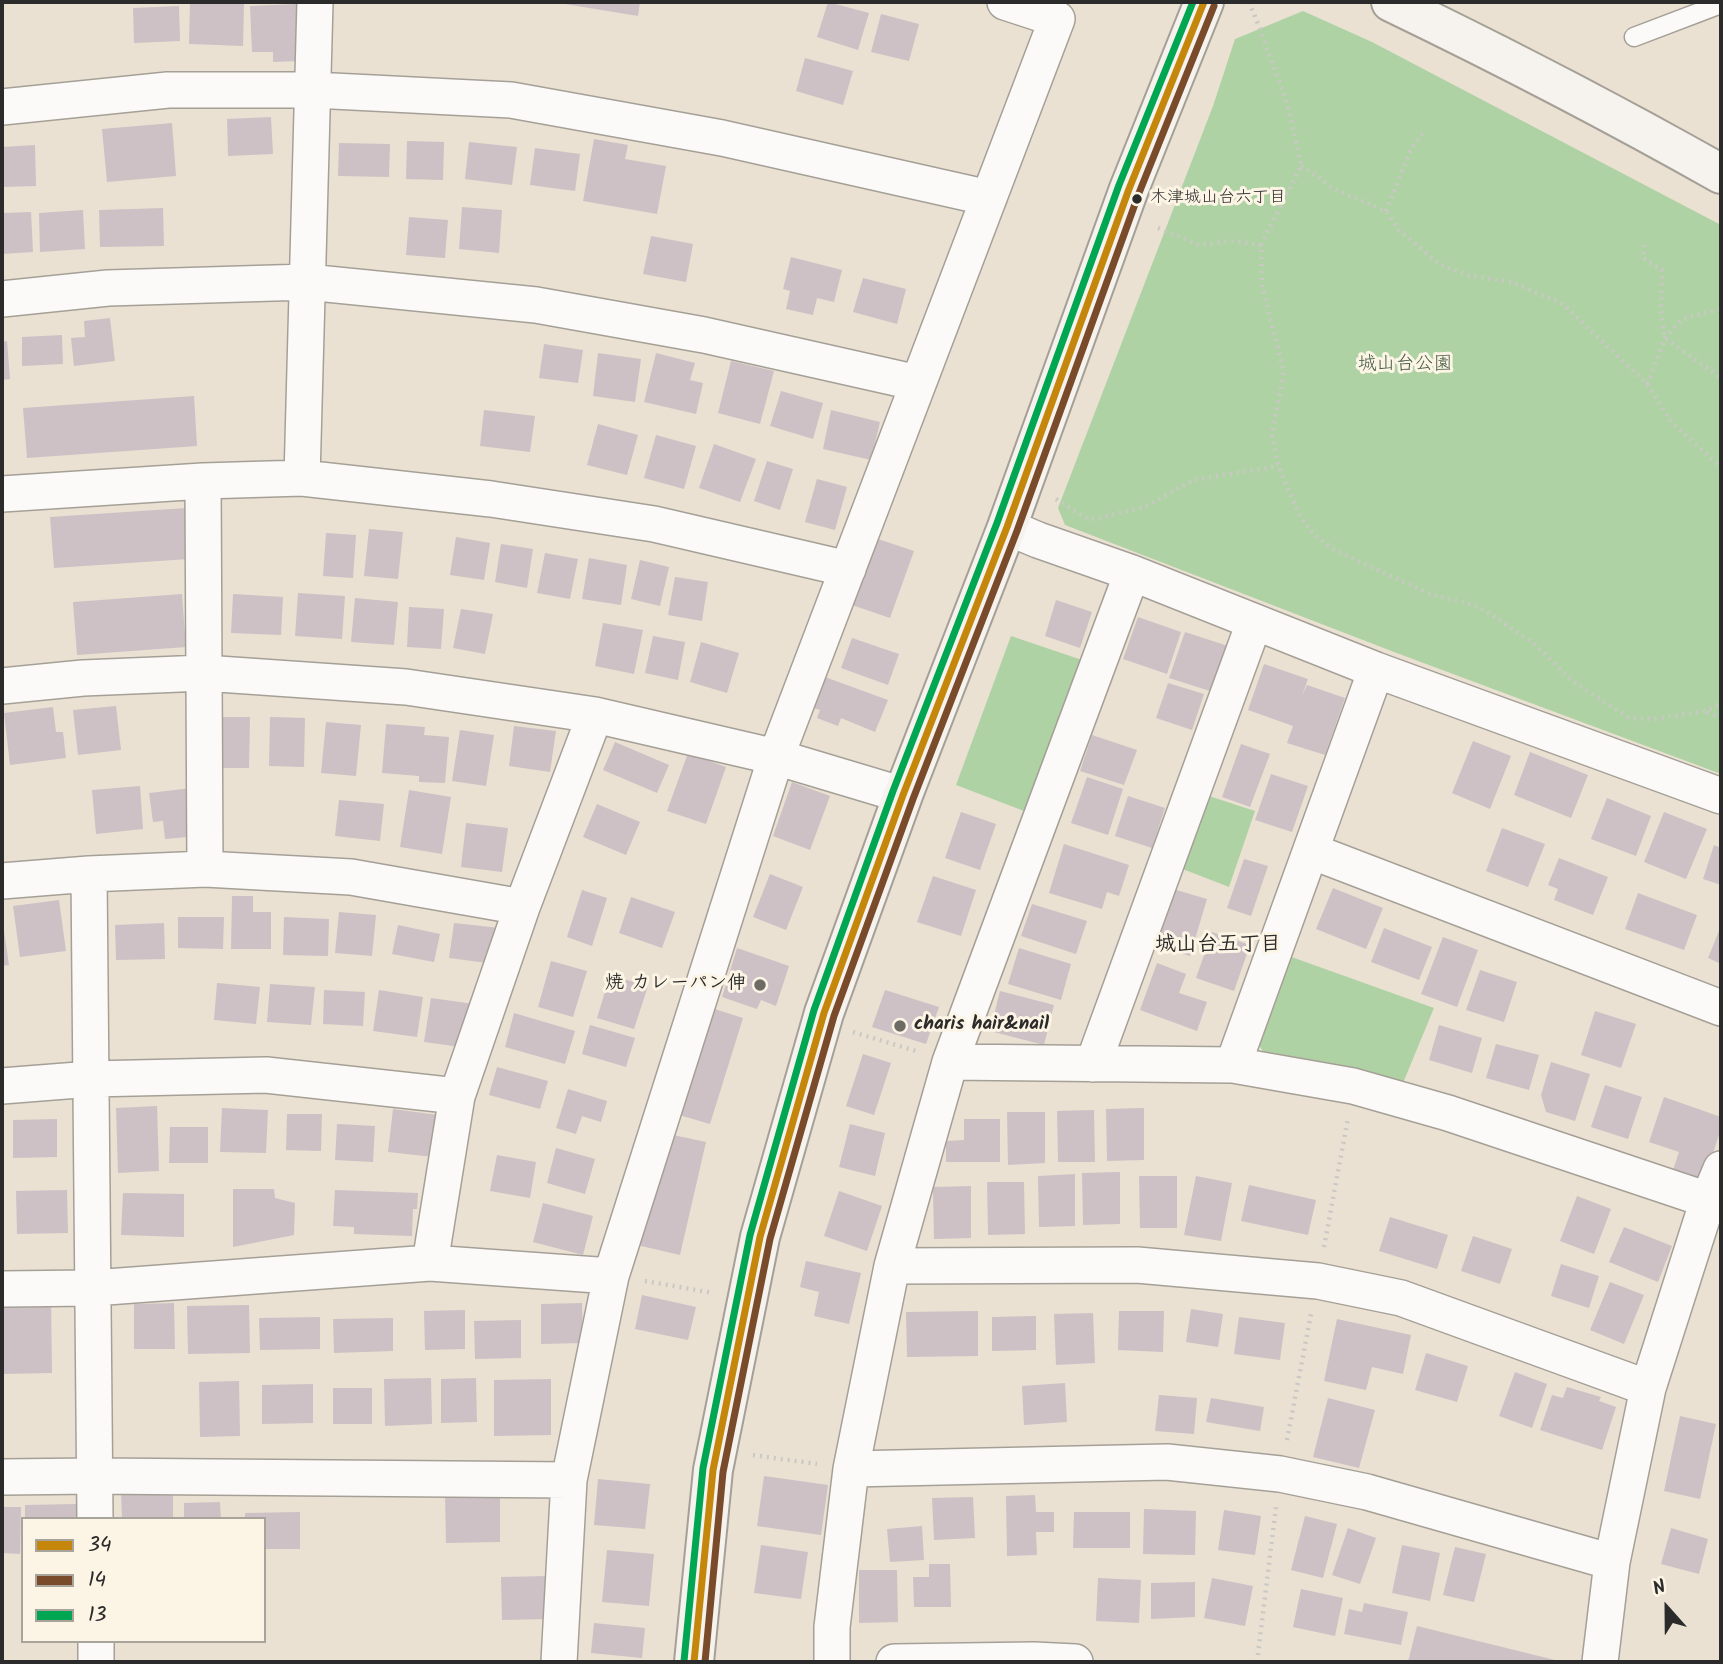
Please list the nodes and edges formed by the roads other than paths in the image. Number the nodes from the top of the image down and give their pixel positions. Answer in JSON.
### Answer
{"nodes":[{"id":1,"x":315,"y":2,"type":"edge"},
{"id":2,"x":1005,"y":2,"type":"edge"},
{"id":3,"x":1203,"y":2,"type":"edge"},
{"id":4,"x":1391,"y":2,"type":"edge"},
{"id":5,"x":1721,"y":4,"type":"edge"},
{"id":6,"x":1634,"y":37,"type":"dead end"},
{"id":7,"x":313,"y":90,"type":"junction"},
{"id":8,"x":2,"y":107,"type":"edge"},
{"id":9,"x":1721,"y":174,"type":"edge"},
{"id":10,"x":989,"y":198,"type":"junction"},
{"id":11,"x":307,"y":282,"type":"junction"},
{"id":12,"x":2,"y":299,"type":"edge"},
{"id":13,"x":918,"y":383,"type":"junction"},
{"id":14,"x":302,"y":478,"type":"junction"},
{"id":15,"x":204,"y":481,"type":"junction"},
{"id":16,"x":2,"y":494,"type":"edge"},
{"id":17,"x":1007,"y":527,"type":"junction"},
{"id":18,"x":848,"y":569,"type":"junction"},
{"id":19,"x":1132,"y":573,"type":"junction"},
{"id":20,"x":1254,"y":623,"type":"junction"},
{"id":21,"x":1376,"y":670,"type":"junction"},
{"id":22,"x":204,"y":673,"type":"junction"},
{"id":23,"x":2,"y":686,"type":"edge"},
{"id":24,"x":595,"y":715,"type":"junction"},
{"id":25,"x":776,"y":757,"type":"junction"},
{"id":26,"x":903,"y":795,"type":"junction"},
{"id":27,"x":1721,"y":796,"type":"edge"},
{"id":28,"x":1311,"y":851,"type":"junction"},
{"id":29,"x":205,"y":869,"type":"junction"},
{"id":30,"x":89,"y":874,"type":"junction"},
{"id":31,"x":2,"y":881,"type":"edge"},
{"id":32,"x":522,"y":907,"type":"junction"},
{"id":33,"x":1721,"y":1008,"type":"edge"},
{"id":34,"x":950,"y":1062,"type":"junction"},
{"id":35,"x":1093,"y":1064,"type":"junction"},
{"id":36,"x":1233,"y":1065,"type":"junction"},
{"id":37,"x":91,"y":1079,"type":"junction"},
{"id":38,"x":2,"y":1086,"type":"edge"},
{"id":39,"x":457,"y":1096,"type":"junction"},
{"id":40,"x":1721,"y":1169,"type":"edge"},
{"id":41,"x":1708,"y":1200,"type":"junction"},
{"id":42,"x":430,"y":1263,"type":"junction"},
{"id":43,"x":892,"y":1266,"type":"junction"},
{"id":44,"x":611,"y":1276,"type":"junction"},
{"id":45,"x":93,"y":1288,"type":"junction"},
{"id":46,"x":2,"y":1289,"type":"edge"},
{"id":47,"x":1648,"y":1388,"type":"junction"},
{"id":48,"x":851,"y":1469,"type":"junction"},
{"id":49,"x":95,"y":1476,"type":"junction"},
{"id":50,"x":2,"y":1477,"type":"edge"},
{"id":51,"x":569,"y":1480,"type":"junction"},
{"id":52,"x":95,"y":1517,"type":"edge"},
{"id":53,"x":1612,"y":1562,"type":"junction"},
{"id":54,"x":96,"y":1643,"type":"edge"},
{"id":55,"x":96,"y":1662,"type":"edge"},
{"id":56,"x":559,"y":1662,"type":"edge"},
{"id":57,"x":694,"y":1662,"type":"edge"},
{"id":58,"x":832,"y":1662,"type":"edge"},
{"id":59,"x":894,"y":1662,"type":"edge"},
{"id":60,"x":1075,"y":1662,"type":"edge"},
{"id":61,"x":1600,"y":1662,"type":"edge"}],
"edges":[{"from":1,"to":7,"type":"street"},
{"from":2,"to":10,"type":"street"},
{"from":3,"to":17,"type":"street"},
{"from":4,"to":9,"type":"street"},
{"from":5,"to":6,"type":"lane"},
{"from":7,"to":8,"type":"street"},
{"from":7,"to":10,"type":"street"},
{"from":7,"to":11,"type":"street"},
{"from":10,"to":13,"type":"street"},
{"from":11,"to":12,"type":"street"},
{"from":11,"to":13,"type":"street"},
{"from":11,"to":14,"type":"street"},
{"from":13,"to":18,"type":"street"},
{"from":14,"to":15,"type":"street"},
{"from":14,"to":18,"type":"street"},
{"from":15,"to":16,"type":"street"},
{"from":15,"to":22,"type":"street"},
{"from":17,"to":19,"type":"street"},
{"from":17,"to":26,"type":"street"},
{"from":18,"to":25,"type":"street"},
{"from":19,"to":20,"type":"street"},
{"from":19,"to":34,"type":"street"},
{"from":20,"to":21,"type":"street"},
{"from":20,"to":35,"type":"street"},
{"from":21,"to":27,"type":"street"},
{"from":21,"to":28,"type":"street"},
{"from":22,"to":23,"type":"street"},
{"from":22,"to":24,"type":"street"},
{"from":22,"to":29,"type":"street"},
{"from":24,"to":25,"type":"street"},
{"from":24,"to":32,"type":"street"},
{"from":25,"to":26,"type":"street"},
{"from":25,"to":44,"type":"street"},
{"from":26,"to":57,"type":"street"},
{"from":28,"to":33,"type":"street"},
{"from":28,"to":36,"type":"street"},
{"from":29,"to":30,"type":"street"},
{"from":29,"to":32,"type":"street"},
{"from":30,"to":31,"type":"street"},
{"from":30,"to":37,"type":"street"},
{"from":32,"to":39,"type":"street"},
{"from":34,"to":35,"type":"street"},
{"from":34,"to":43,"type":"street"},
{"from":35,"to":36,"type":"street"},
{"from":36,"to":41,"type":"street"},
{"from":37,"to":38,"type":"street"},
{"from":37,"to":39,"type":"street"},
{"from":37,"to":45,"type":"street"},
{"from":39,"to":42,"type":"street"},
{"from":40,"to":41,"type":"street"},
{"from":41,"to":47,"type":"street"},
{"from":42,"to":44,"type":"street"},
{"from":42,"to":45,"type":"street"},
{"from":43,"to":47,"type":"street"},
{"from":43,"to":48,"type":"street"},
{"from":44,"to":51,"type":"street"},
{"from":45,"to":46,"type":"street"},
{"from":45,"to":49,"type":"street"},
{"from":47,"to":53,"type":"street"},
{"from":48,"to":53,"type":"street"},
{"from":48,"to":58,"type":"street"},
{"from":49,"to":50,"type":"street"},
{"from":49,"to":51,"type":"street"},
{"from":49,"to":52,"type":"street"},
{"from":51,"to":56,"type":"street"},
{"from":53,"to":61,"type":"street"},
{"from":54,"to":55,"type":"street"},
{"from":59,"to":60,"type":"street"}]}
